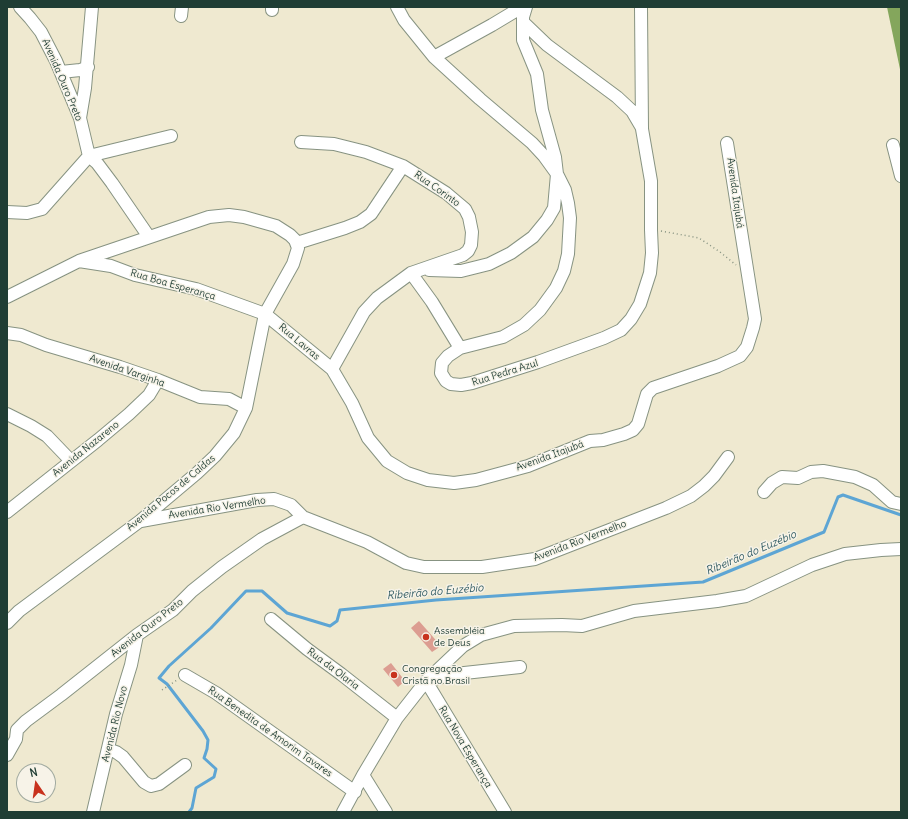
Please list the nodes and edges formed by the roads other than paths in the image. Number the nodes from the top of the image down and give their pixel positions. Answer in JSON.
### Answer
{"nodes":[{"id":1,"x":20,"y":7,"type":"edge"},
{"id":2,"x":92,"y":7,"type":"edge"},
{"id":3,"x":397,"y":7,"type":"edge"},
{"id":4,"x":522,"y":7,"type":"edge"},
{"id":5,"x":526,"y":7,"type":"edge"},
{"id":6,"x":641,"y":7,"type":"edge"},
{"id":7,"x":523,"y":22,"type":"junction"},
{"id":8,"x":434,"y":57,"type":"junction"},
{"id":9,"x":88,"y":67,"type":"junction"},
{"id":10,"x":61,"y":72,"type":"junction"},
{"id":11,"x":80,"y":118,"type":"junction"},
{"id":12,"x":642,"y":129,"type":"junction"},
{"id":13,"x":170,"y":136,"type":"dead end"},
{"id":14,"x":301,"y":142,"type":"dead end"},
{"id":15,"x":727,"y":143,"type":"dead end"},
{"id":16,"x":892,"y":145,"type":"dead end"},
{"id":17,"x":89,"y":156,"type":"junction"},
{"id":18,"x":404,"y":166,"type":"junction"},
{"id":19,"x":556,"y":174,"type":"junction"},
{"id":20,"x":901,"y":176,"type":"edge"},
{"id":21,"x":7,"y":212,"type":"edge"},
{"id":22,"x":149,"y":237,"type":"junction"},
{"id":23,"x":297,"y":243,"type":"junction"},
{"id":24,"x":79,"y":261,"type":"junction"},
{"id":25,"x":415,"y":271,"type":"junction"},
{"id":26,"x":7,"y":297,"type":"edge"},
{"id":27,"x":265,"y":314,"type":"junction"},
{"id":28,"x":7,"y":333,"type":"edge"},
{"id":29,"x":460,"y":348,"type":"junction"},
{"id":30,"x":332,"y":369,"type":"junction"},
{"id":31,"x":158,"y":380,"type":"junction"},
{"id":32,"x":246,"y":408,"type":"junction"},
{"id":33,"x":7,"y":414,"type":"edge"},
{"id":34,"x":728,"y":456,"type":"dead end"},
{"id":35,"x":71,"y":461,"type":"junction"},
{"id":36,"x":764,"y":492,"type":"dead end"},
{"id":37,"x":901,"y":504,"type":"edge"},
{"id":38,"x":7,"y":512,"type":"edge"},
{"id":39,"x":303,"y":517,"type":"junction"},
{"id":40,"x":140,"y":521,"type":"junction"},
{"id":41,"x":901,"y":549,"type":"edge"},
{"id":42,"x":271,"y":619,"type":"dead end"},
{"id":43,"x":7,"y":623,"type":"edge"},
{"id":44,"x":137,"y":635,"type":"junction"},
{"id":45,"x":520,"y":667,"type":"dead end"},
{"id":46,"x":180,"y":678,"type":"road end"},
{"id":47,"x":426,"y":681,"type":"junction"},
{"id":48,"x":397,"y":718,"type":"junction"},
{"id":49,"x":108,"y":749,"type":"junction"},
{"id":50,"x":7,"y":755,"type":"edge"},
{"id":51,"x":185,"y":765,"type":"dead end"},
{"id":52,"x":363,"y":775,"type":"junction"},
{"id":53,"x":355,"y":792,"type":"junction"},
{"id":54,"x":93,"y":812,"type":"edge"},
{"id":55,"x":343,"y":812,"type":"edge"},
{"id":56,"x":386,"y":812,"type":"edge"},
{"id":57,"x":505,"y":812,"type":"edge"}],
"edges":[{"from":1,"to":10,"type":"street","name":"Avenida Ouro Preto"},
{"from":2,"to":9,"type":"street"},
{"from":3,"to":8,"type":"street","name":"Rua Pedra Azul"},
{"from":4,"to":8,"type":"street"},
{"from":5,"to":7,"type":"street"},
{"from":6,"to":12,"type":"street"},
{"from":7,"to":12,"type":"street"},
{"from":7,"to":19,"type":"street"},
{"from":8,"to":19,"type":"street","name":"Rua Pedra Azul"},
{"from":9,"to":10,"type":"street"},
{"from":9,"to":11,"type":"street"},
{"from":10,"to":11,"type":"street","name":"Avenida Ouro Preto"},
{"from":11,"to":17,"type":"street","name":"Avenida Ouro Preto"},
{"from":12,"to":29,"type":"street","name":"Rua Pedra Azul"},
{"from":13,"to":17,"type":"street"},
{"from":14,"to":18,"type":"street","name":"Rua Corinto"},
{"from":15,"to":30,"type":"street","name":"Avenida Itajubá"},
{"from":16,"to":20,"type":"street"},
{"from":17,"to":21,"type":"street"},
{"from":17,"to":22,"type":"street","name":"Avenida Ouro Preto"},
{"from":18,"to":23,"type":"street"},
{"from":18,"to":25,"type":"street","name":"Rua Corinto"},
{"from":19,"to":25,"type":"street"},
{"from":19,"to":29,"type":"street","name":"Rua Pedra Azul"},
{"from":22,"to":23,"type":"street"},
{"from":22,"to":24,"type":"street"},
{"from":23,"to":27,"type":"street","name":"Avenida Pocos de Caldas"},
{"from":24,"to":26,"type":"street"},
{"from":24,"to":27,"type":"street","name":"Rua Boa Esperança"},
{"from":25,"to":29,"type":"street"},
{"from":25,"to":30,"type":"street","name":"Rua Corinto"},
{"from":27,"to":30,"type":"street","name":"Rua Lavras"},
{"from":27,"to":32,"type":"street","name":"Avenida Pocos de Caldas"},
{"from":28,"to":31,"type":"street","name":"Avenida Varginha"},
{"from":31,"to":32,"type":"street","name":"Avenida Varginha"},
{"from":31,"to":35,"type":"street","name":"Avenida Nazareno"},
{"from":32,"to":40,"type":"street","name":"Avenida Pocos de Caldas"},
{"from":33,"to":35,"type":"street"},
{"from":34,"to":39,"type":"street","name":"Avenida Rio Vermelho"},
{"from":35,"to":38,"type":"street","name":"Avenida Nazareno"},
{"from":36,"to":37,"type":"street"},
{"from":39,"to":40,"type":"street","name":"Avenida Rio Vermelho"},
{"from":39,"to":44,"type":"street","name":"Avenida Ouro Preto"},
{"from":40,"to":43,"type":"street","name":"Avenida Pocos de Caldas"},
{"from":41,"to":47,"type":"street"},
{"from":42,"to":48,"type":"street","name":"Rua da Olaria"},
{"from":44,"to":49,"type":"street","name":"Avenida Rio Novo"},
{"from":44,"to":50,"type":"street","name":"Avenida Ouro Preto"},
{"from":45,"to":47,"type":"street"},
{"from":46,"to":53,"type":"street","name":"Rua Benedita de Amorim Tavares"},
{"from":47,"to":48,"type":"street"},
{"from":47,"to":57,"type":"street","name":"Rua Nova Esperança"},
{"from":48,"to":52,"type":"street"},
{"from":49,"to":51,"type":"street"},
{"from":49,"to":54,"type":"street","name":"Avenida Rio Novo"},
{"from":52,"to":53,"type":"street"},
{"from":52,"to":56,"type":"street"},
{"from":53,"to":55,"type":"street"}]}
